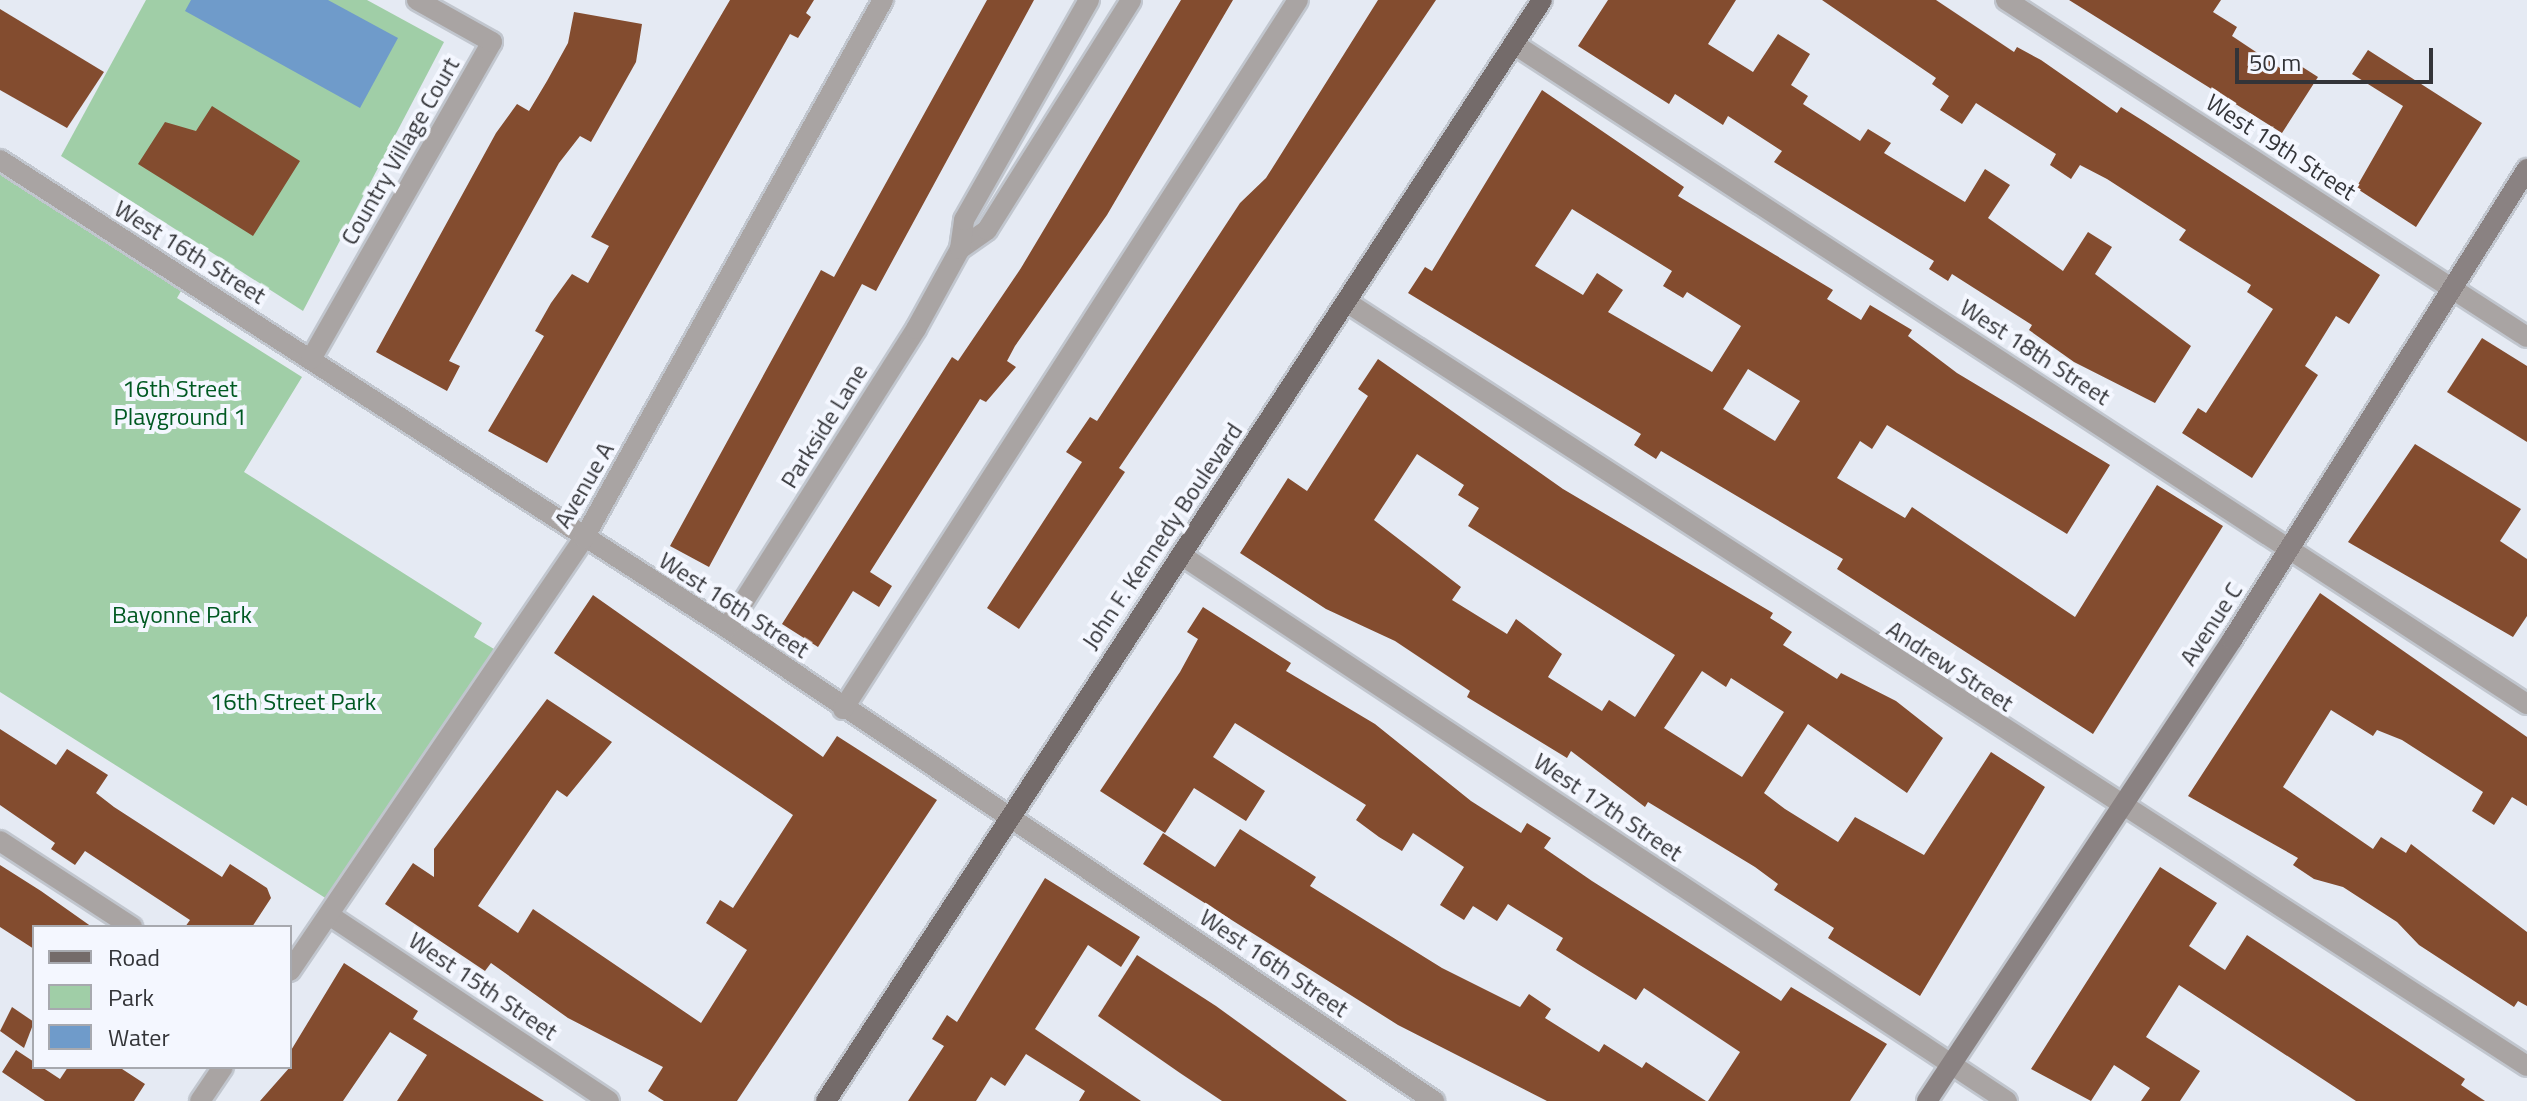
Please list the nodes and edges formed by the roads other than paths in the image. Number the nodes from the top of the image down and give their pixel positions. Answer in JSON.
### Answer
{"nodes":[{"id":1,"x":417,"y":0,"type":"edge"},
{"id":2,"x":883,"y":0,"type":"edge"},
{"id":3,"x":1089,"y":0,"type":"edge"},
{"id":4,"x":1131,"y":0,"type":"edge"},
{"id":5,"x":1298,"y":0,"type":"edge"},
{"id":6,"x":1542,"y":0,"type":"edge"},
{"id":7,"x":2006,"y":0,"type":"edge"},
{"id":8,"x":1514,"y":44,"type":"junction"},
{"id":9,"x":0,"y":160,"type":"edge"},
{"id":10,"x":2527,"y":169,"type":"edge"},
{"id":11,"x":960,"y":249,"type":"junction"},
{"id":12,"x":2451,"y":288,"type":"junction"},
{"id":13,"x":1348,"y":303,"type":"junction"},
{"id":14,"x":2527,"y":337,"type":"edge"},
{"id":15,"x":311,"y":359,"type":"junction"},
{"id":16,"x":584,"y":538,"type":"junction"},
{"id":17,"x":2290,"y":550,"type":"junction"},
{"id":18,"x":1181,"y":555,"type":"junction"},
{"id":19,"x":727,"y":628,"type":"junction"},
{"id":20,"x":2527,"y":704,"type":"edge"},
{"id":21,"x":843,"y":709,"type":"junction"},
{"id":22,"x":2120,"y":808,"type":"junction"},
{"id":23,"x":1006,"y":814,"type":"junction"},
{"id":24,"x":0,"y":841,"type":"edge"},
{"id":25,"x":329,"y":915,"type":"junction"},
{"id":26,"x":129,"y":925,"type":"edge"},
{"id":27,"x":292,"y":968,"type":"edge"},
{"id":28,"x":1950,"y":1065,"type":"junction"},
{"id":29,"x":2527,"y":1066,"type":"edge"},
{"id":30,"x":222,"y":1069,"type":"edge"},
{"id":31,"x":200,"y":1101,"type":"edge"},
{"id":32,"x":609,"y":1101,"type":"edge"},
{"id":33,"x":826,"y":1101,"type":"edge"},
{"id":34,"x":1434,"y":1101,"type":"edge"},
{"id":35,"x":1927,"y":1101,"type":"edge"},
{"id":36,"x":2007,"y":1101,"type":"edge"}],
"edges":[{"from":1,"to":15,"type":"street","name":"Country Village Court"},
{"from":2,"to":16,"type":"street","name":"Avenue A"},
{"from":3,"to":11,"type":"street","name":"Parkside Lane"},
{"from":4,"to":11,"type":"street","name":"Parkside Lane"},
{"from":5,"to":21,"type":"street"},
{"from":6,"to":8,"type":"main road","name":"John F. Kennedy Boulevard"},
{"from":7,"to":12,"type":"street","name":"West 19th Street"},
{"from":8,"to":13,"type":"main road","name":"John F. Kennedy Boulevard"},
{"from":8,"to":17,"type":"street","name":"West 18th Street"},
{"from":9,"to":15,"type":"street","name":"West 16th Street"},
{"from":10,"to":12,"type":"main road","name":"Avenue C"},
{"from":11,"to":19,"type":"street","name":"Parkside Lane"},
{"from":12,"to":14,"type":"street","name":"West 19th Street"},
{"from":12,"to":17,"type":"main road","name":"Avenue C"},
{"from":13,"to":18,"type":"main road","name":"John F. Kennedy Boulevard"},
{"from":13,"to":22,"type":"street","name":"Andrew Street"},
{"from":15,"to":16,"type":"street","name":"West 16th Street"},
{"from":16,"to":19,"type":"street","name":"West 16th Street"},
{"from":16,"to":25,"type":"street","name":"Avenue A"},
{"from":17,"to":20,"type":"street","name":"West 18th Street"},
{"from":17,"to":22,"type":"main road","name":"Avenue C"},
{"from":18,"to":23,"type":"main road","name":"John F. Kennedy Boulevard"},
{"from":18,"to":28,"type":"street","name":"West 17th Street"},
{"from":19,"to":21,"type":"street","name":"West 16th Street"},
{"from":21,"to":23,"type":"street","name":"West 16th Street"},
{"from":22,"to":28,"type":"main road","name":"Avenue C"},
{"from":22,"to":29,"type":"street","name":"Andrew Street"},
{"from":23,"to":33,"type":"main road","name":"John F. Kennedy Boulevard"},
{"from":23,"to":34,"type":"street","name":"West 16th Street"},
{"from":24,"to":26,"type":"street"},
{"from":25,"to":27,"type":"street","name":"Avenue A"},
{"from":25,"to":32,"type":"street","name":"West 15th Street"},
{"from":28,"to":35,"type":"main road","name":"Avenue C"},
{"from":28,"to":36,"type":"street","name":"West 17th Street"},
{"from":30,"to":31,"type":"street"}]}
